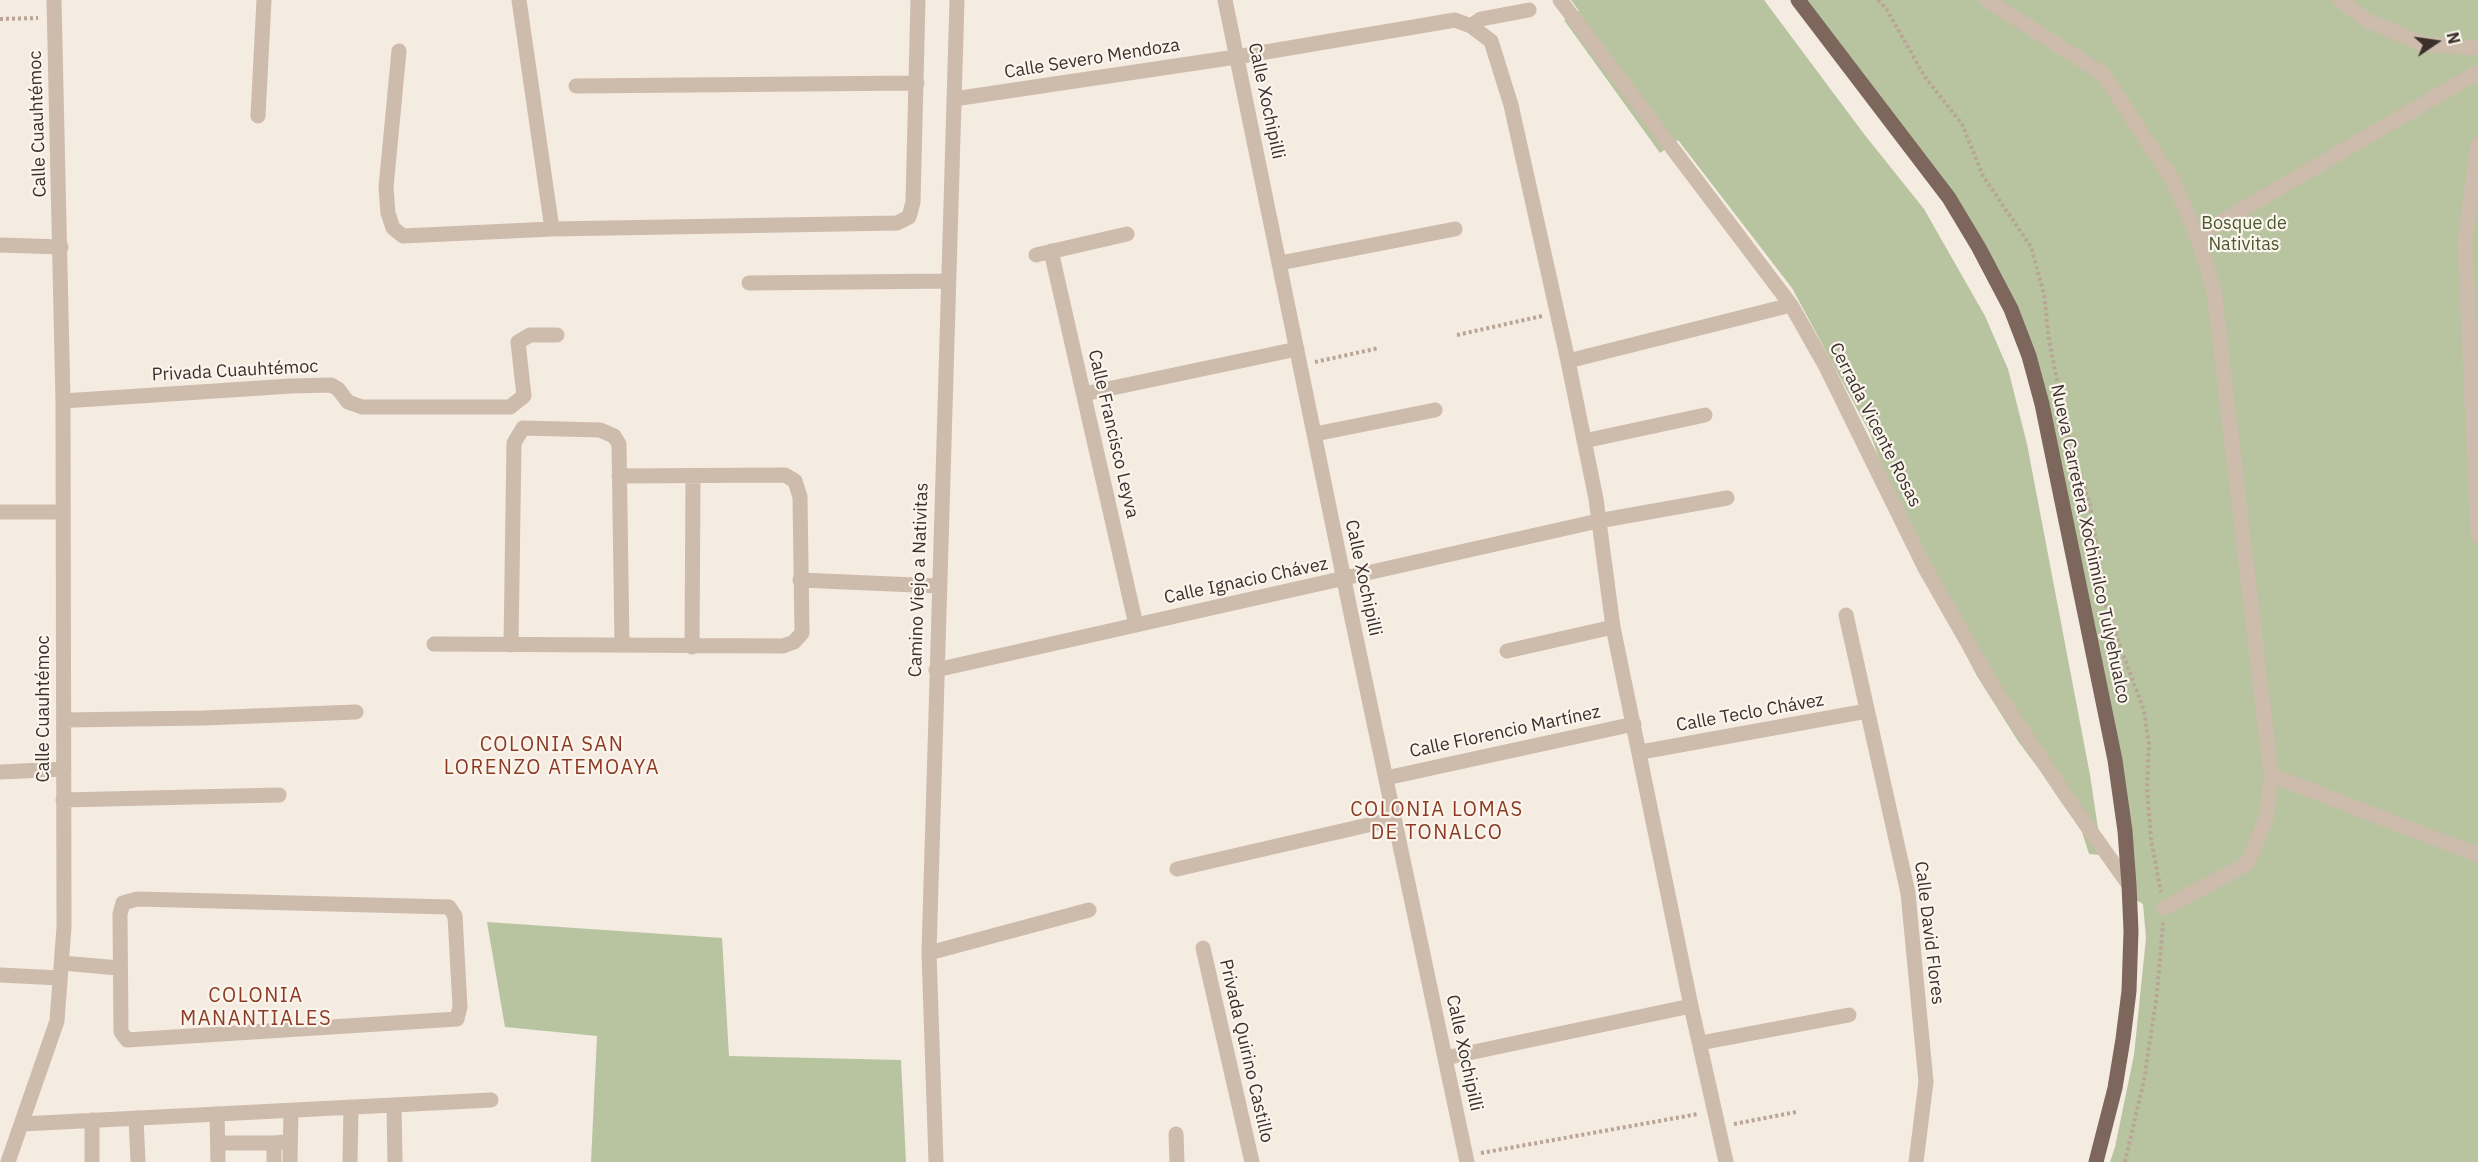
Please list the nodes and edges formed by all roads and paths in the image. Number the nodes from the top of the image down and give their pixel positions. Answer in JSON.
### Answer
{"nodes":[{"id":1,"x":54,"y":0,"type":"edge"},
{"id":2,"x":264,"y":0,"type":"edge"},
{"id":3,"x":519,"y":0,"type":"edge"},
{"id":4,"x":918,"y":0,"type":"edge"},
{"id":5,"x":957,"y":0,"type":"edge"},
{"id":6,"x":1225,"y":0,"type":"edge"},
{"id":7,"x":1560,"y":0,"type":"edge"},
{"id":8,"x":1798,"y":0,"type":"edge"},
{"id":9,"x":1987,"y":0,"type":"edge"},
{"id":10,"x":2340,"y":0,"type":"edge"},
{"id":11,"x":1529,"y":10,"type":"dead end"},
{"id":12,"x":54,"y":18,"type":"junction"},
{"id":13,"x":0,"y":19,"type":"edge"},
{"id":14,"x":1471,"y":26,"type":"junction"},
{"id":15,"x":2478,"y":48,"type":"edge"},
{"id":16,"x":399,"y":51,"type":"dead end"},
{"id":17,"x":1236,"y":57,"type":"junction"},
{"id":18,"x":2478,"y":72,"type":"edge"},
{"id":19,"x":916,"y":83,"type":"junction"},
{"id":20,"x":576,"y":86,"type":"dead end"},
{"id":21,"x":954,"y":99,"type":"junction"},
{"id":22,"x":258,"y":116,"type":"dead end"},
{"id":23,"x":2478,"y":144,"type":"edge"},
{"id":24,"x":552,"y":229,"type":"junction"},
{"id":25,"x":1455,"y":229,"type":"dead end"},
{"id":26,"x":1127,"y":234,"type":"dead end"},
{"id":27,"x":2198,"y":236,"type":"junction"},
{"id":28,"x":0,"y":245,"type":"edge"},
{"id":29,"x":61,"y":247,"type":"junction"},
{"id":30,"x":1051,"y":250,"type":"junction"},
{"id":31,"x":1036,"y":255,"type":"dead end"},
{"id":32,"x":1280,"y":263,"type":"junction"},
{"id":33,"x":948,"y":281,"type":"junction"},
{"id":34,"x":748,"y":283,"type":"dead end"},
{"id":35,"x":1791,"y":305,"type":"junction"},
{"id":36,"x":1557,"y":313,"type":"junction"},
{"id":37,"x":1457,"y":334,"type":"dead end"},
{"id":38,"x":557,"y":335,"type":"dead end"},
{"id":39,"x":1379,"y":348,"type":"dead end"},
{"id":40,"x":1297,"y":349,"type":"junction"},
{"id":41,"x":1568,"y":361,"type":"junction"},
{"id":42,"x":1300,"y":365,"type":"junction"},
{"id":43,"x":1084,"y":394,"type":"junction"},
{"id":44,"x":63,"y":400,"type":"junction"},
{"id":45,"x":1435,"y":410,"type":"dead end"},
{"id":46,"x":1705,"y":415,"type":"dead end"},
{"id":47,"x":1314,"y":434,"type":"junction"},
{"id":48,"x":1584,"y":441,"type":"junction"},
{"id":49,"x":619,"y":476,"type":"junction"},
{"id":50,"x":693,"y":476,"type":"junction"},
{"id":51,"x":1727,"y":498,"type":"dead end"},
{"id":52,"x":0,"y":512,"type":"edge"},
{"id":53,"x":63,"y":512,"type":"junction"},
{"id":54,"x":1598,"y":521,"type":"junction"},
{"id":55,"x":2478,"y":536,"type":"edge"},
{"id":56,"x":800,"y":580,"type":"junction"},
{"id":57,"x":1344,"y":580,"type":"junction"},
{"id":58,"x":938,"y":586,"type":"junction"},
{"id":59,"x":1846,"y":615,"type":"dead end"},
{"id":60,"x":1136,"y":625,"type":"junction"},
{"id":61,"x":1613,"y":627,"type":"junction"},
{"id":62,"x":434,"y":644,"type":"dead end"},
{"id":63,"x":512,"y":645,"type":"junction"},
{"id":64,"x":622,"y":645,"type":"junction"},
{"id":65,"x":692,"y":646,"type":"junction"},
{"id":66,"x":1507,"y":651,"type":"dead end"},
{"id":67,"x":936,"y":670,"type":"junction"},
{"id":68,"x":1867,"y":711,"type":"junction"},
{"id":69,"x":356,"y":712,"type":"dead end"},
{"id":70,"x":64,"y":720,"type":"junction"},
{"id":71,"x":1634,"y":724,"type":"junction"},
{"id":72,"x":1641,"y":752,"type":"junction"},
{"id":73,"x":64,"y":769,"type":"junction"},
{"id":74,"x":0,"y":772,"type":"edge"},
{"id":75,"x":2271,"y":775,"type":"junction"},
{"id":76,"x":1386,"y":778,"type":"junction"},
{"id":77,"x":279,"y":795,"type":"dead end"},
{"id":78,"x":63,"y":800,"type":"junction"},
{"id":79,"x":1394,"y":819,"type":"junction"},
{"id":80,"x":2478,"y":855,"type":"edge"},
{"id":81,"x":1177,"y":869,"type":"dead end"},
{"id":82,"x":2129,"y":885,"type":"junction"},
{"id":83,"x":2164,"y":908,"type":"dead end"},
{"id":84,"x":1089,"y":910,"type":"dead end"},
{"id":85,"x":1203,"y":948,"type":"dead end"},
{"id":86,"x":929,"y":953,"type":"junction"},
{"id":87,"x":119,"y":968,"type":"junction"},
{"id":88,"x":61,"y":971,"type":"junction"},
{"id":89,"x":0,"y":975,"type":"edge"},
{"id":90,"x":1691,"y":1006,"type":"junction"},
{"id":91,"x":1849,"y":1015,"type":"dead end"},
{"id":92,"x":1700,"y":1043,"type":"junction"},
{"id":93,"x":1445,"y":1058,"type":"junction"},
{"id":94,"x":491,"y":1100,"type":"dead end"},
{"id":95,"x":394,"y":1105,"type":"junction"},
{"id":96,"x":351,"y":1107,"type":"junction"},
{"id":97,"x":291,"y":1110,"type":"junction"},
{"id":98,"x":1716,"y":1111,"type":"junction"},
{"id":99,"x":1796,"y":1112,"type":"dead end"},
{"id":100,"x":217,"y":1114,"type":"junction"},
{"id":101,"x":136,"y":1118,"type":"junction"},
{"id":102,"x":92,"y":1120,"type":"junction"},
{"id":103,"x":22,"y":1124,"type":"junction"},
{"id":104,"x":1719,"y":1128,"type":"junction"},
{"id":105,"x":1176,"y":1134,"type":"dead end"},
{"id":106,"x":290,"y":1142,"type":"junction"},
{"id":107,"x":218,"y":1143,"type":"junction"},
{"id":108,"x":274,"y":1143,"type":"junction"},
{"id":109,"x":1467,"y":1159,"type":"edge"},
{"id":110,"x":8,"y":1162,"type":"edge"},
{"id":111,"x":92,"y":1162,"type":"edge"},
{"id":112,"x":138,"y":1162,"type":"edge"},
{"id":113,"x":218,"y":1162,"type":"edge"},
{"id":114,"x":273,"y":1162,"type":"edge"},
{"id":115,"x":290,"y":1162,"type":"edge"},
{"id":116,"x":350,"y":1162,"type":"edge"},
{"id":117,"x":395,"y":1162,"type":"edge"},
{"id":118,"x":936,"y":1162,"type":"edge"},
{"id":119,"x":1177,"y":1162,"type":"edge"},
{"id":120,"x":1252,"y":1162,"type":"edge"},
{"id":121,"x":1726,"y":1162,"type":"edge"},
{"id":122,"x":1916,"y":1162,"type":"edge"},
{"id":123,"x":2096,"y":1162,"type":"edge"}],
"edges":[{"from":1,"to":12,"type":"street","name":"Calle Cuauhtémoc"},
{"from":2,"to":22,"type":"street"},
{"from":3,"to":24,"type":"street"},
{"from":4,"to":19,"type":"street"},
{"from":5,"to":21,"type":"street","name":"Camino Viejo a Nativitas"},
{"from":6,"to":17,"type":"street","name":"Calle Xochipilli"},
{"from":7,"to":35,"type":"street","name":"Cerrada Vicente Rosas"},
{"from":8,"to":82,"type":"main road","name":"Nueva Carretera Xochimilco Tulyehualco"},
{"from":9,"to":27,"type":"street"},
{"from":10,"to":15,"type":"street"},
{"from":11,"to":14,"type":"street"},
{"from":12,"to":13,"type":"path"},
{"from":12,"to":29,"type":"street","name":"Calle Cuauhtémoc"},
{"from":14,"to":17,"type":"street","name":"Calle Severo Mendoza"},
{"from":14,"to":36,"type":"street"},
{"from":16,"to":24,"type":"street"},
{"from":17,"to":21,"type":"street","name":"Calle Severo Mendoza"},
{"from":17,"to":32,"type":"street","name":"Calle Xochipilli"},
{"from":18,"to":27,"type":"street"},
{"from":19,"to":20,"type":"street"},
{"from":19,"to":24,"type":"street"},
{"from":21,"to":33,"type":"street","name":"Camino Viejo a Nativitas"},
{"from":23,"to":55,"type":"street"},
{"from":25,"to":32,"type":"street"},
{"from":26,"to":30,"type":"street"},
{"from":27,"to":75,"type":"street"},
{"from":28,"to":29,"type":"street"},
{"from":29,"to":44,"type":"street","name":"Calle Cuauhtémoc"},
{"from":30,"to":31,"type":"street"},
{"from":30,"to":43,"type":"street","name":"Calle Francisco Leyva"},
{"from":32,"to":40,"type":"street","name":"Calle Xochipilli"},
{"from":33,"to":34,"type":"street"},
{"from":33,"to":58,"type":"street","name":"Camino Viejo a Nativitas"},
{"from":35,"to":41,"type":"street"},
{"from":35,"to":82,"type":"street","name":"Cerrada Vicente Rosas"},
{"from":36,"to":37,"type":"path"},
{"from":36,"to":41,"type":"street"},
{"from":38,"to":44,"type":"street","name":"Privada Cuauhtémoc"},
{"from":39,"to":42,"type":"path"},
{"from":40,"to":42,"type":"street","name":"Calle Xochipilli"},
{"from":40,"to":43,"type":"street"},
{"from":41,"to":48,"type":"street"},
{"from":42,"to":47,"type":"street","name":"Calle Xochipilli"},
{"from":43,"to":60,"type":"street","name":"Calle Francisco Leyva"},
{"from":44,"to":53,"type":"street","name":"Calle Cuauhtémoc"},
{"from":45,"to":47,"type":"street"},
{"from":46,"to":48,"type":"street"},
{"from":47,"to":57,"type":"street","name":"Calle Xochipilli"},
{"from":48,"to":54,"type":"street"},
{"from":49,"to":50,"type":"street"},
{"from":49,"to":63,"type":"street"},
{"from":49,"to":64,"type":"street"},
{"from":50,"to":56,"type":"street"},
{"from":50,"to":65,"type":"street"},
{"from":51,"to":54,"type":"street","name":"Calle Ignacio Chávez"},
{"from":52,"to":53,"type":"street"},
{"from":53,"to":70,"type":"street","name":"Calle Cuauhtémoc"},
{"from":54,"to":57,"type":"street","name":"Calle Ignacio Chávez"},
{"from":54,"to":61,"type":"street"},
{"from":56,"to":58,"type":"street"},
{"from":56,"to":65,"type":"street"},
{"from":57,"to":60,"type":"street","name":"Calle Ignacio Chávez"},
{"from":57,"to":76,"type":"street","name":"Calle Xochipilli"},
{"from":58,"to":67,"type":"street","name":"Camino Viejo a Nativitas"},
{"from":59,"to":68,"type":"street","name":"Calle David Flores"},
{"from":60,"to":67,"type":"street","name":"Calle Ignacio Chávez"},
{"from":61,"to":66,"type":"street"},
{"from":61,"to":71,"type":"street"},
{"from":62,"to":63,"type":"street"},
{"from":63,"to":64,"type":"street"},
{"from":64,"to":65,"type":"street"},
{"from":67,"to":86,"type":"street","name":"Camino Viejo a Nativitas"},
{"from":68,"to":72,"type":"street","name":"Calle Teclo Chávez"},
{"from":68,"to":122,"type":"street","name":"Calle David Flores"},
{"from":69,"to":70,"type":"street"},
{"from":70,"to":73,"type":"street","name":"Calle Cuauhtémoc"},
{"from":71,"to":72,"type":"street"},
{"from":71,"to":76,"type":"street","name":"Calle Florencio Martínez"},
{"from":72,"to":90,"type":"street"},
{"from":73,"to":74,"type":"street"},
{"from":73,"to":78,"type":"street","name":"Calle Cuauhtémoc"},
{"from":75,"to":80,"type":"street"},
{"from":75,"to":83,"type":"street"},
{"from":76,"to":79,"type":"street","name":"Calle Xochipilli"},
{"from":77,"to":78,"type":"street"},
{"from":78,"to":88,"type":"street","name":"Calle Cuauhtémoc"},
{"from":79,"to":81,"type":"street"},
{"from":79,"to":93,"type":"street","name":"Calle Xochipilli"},
{"from":82,"to":123,"type":"main road","name":"Nueva Carretera Xochimilco Tulyehualco"},
{"from":84,"to":86,"type":"street"},
{"from":85,"to":120,"type":"street","name":"Privada Quirino Castillo"},
{"from":86,"to":118,"type":"street","name":"Camino Viejo a Nativitas"},
{"from":87,"to":87,"type":"street"},
{"from":87,"to":88,"type":"street"},
{"from":88,"to":89,"type":"street"},
{"from":88,"to":103,"type":"street","name":"Calle Cuauhtémoc"},
{"from":90,"to":92,"type":"street"},
{"from":90,"to":93,"type":"street"},
{"from":91,"to":92,"type":"street"},
{"from":92,"to":98,"type":"street"},
{"from":93,"to":109,"type":"street","name":"Calle Xochipilli"},
{"from":94,"to":95,"type":"street"},
{"from":95,"to":96,"type":"street"},
{"from":95,"to":117,"type":"street"},
{"from":96,"to":97,"type":"street"},
{"from":96,"to":116,"type":"street"},
{"from":97,"to":100,"type":"street"},
{"from":97,"to":106,"type":"street"},
{"from":98,"to":104,"type":"street"},
{"from":98,"to":109,"type":"path"},
{"from":99,"to":104,"type":"path"},
{"from":100,"to":101,"type":"street"},
{"from":100,"to":107,"type":"street"},
{"from":101,"to":102,"type":"street"},
{"from":101,"to":112,"type":"street"},
{"from":102,"to":103,"type":"street"},
{"from":102,"to":111,"type":"street"},
{"from":103,"to":110,"type":"street","name":"Calle Cuauhtémoc"},
{"from":104,"to":121,"type":"street"},
{"from":105,"to":119,"type":"street"},
{"from":106,"to":108,"type":"street"},
{"from":106,"to":115,"type":"street"},
{"from":107,"to":108,"type":"street"},
{"from":107,"to":113,"type":"street"},
{"from":108,"to":114,"type":"street"}]}
